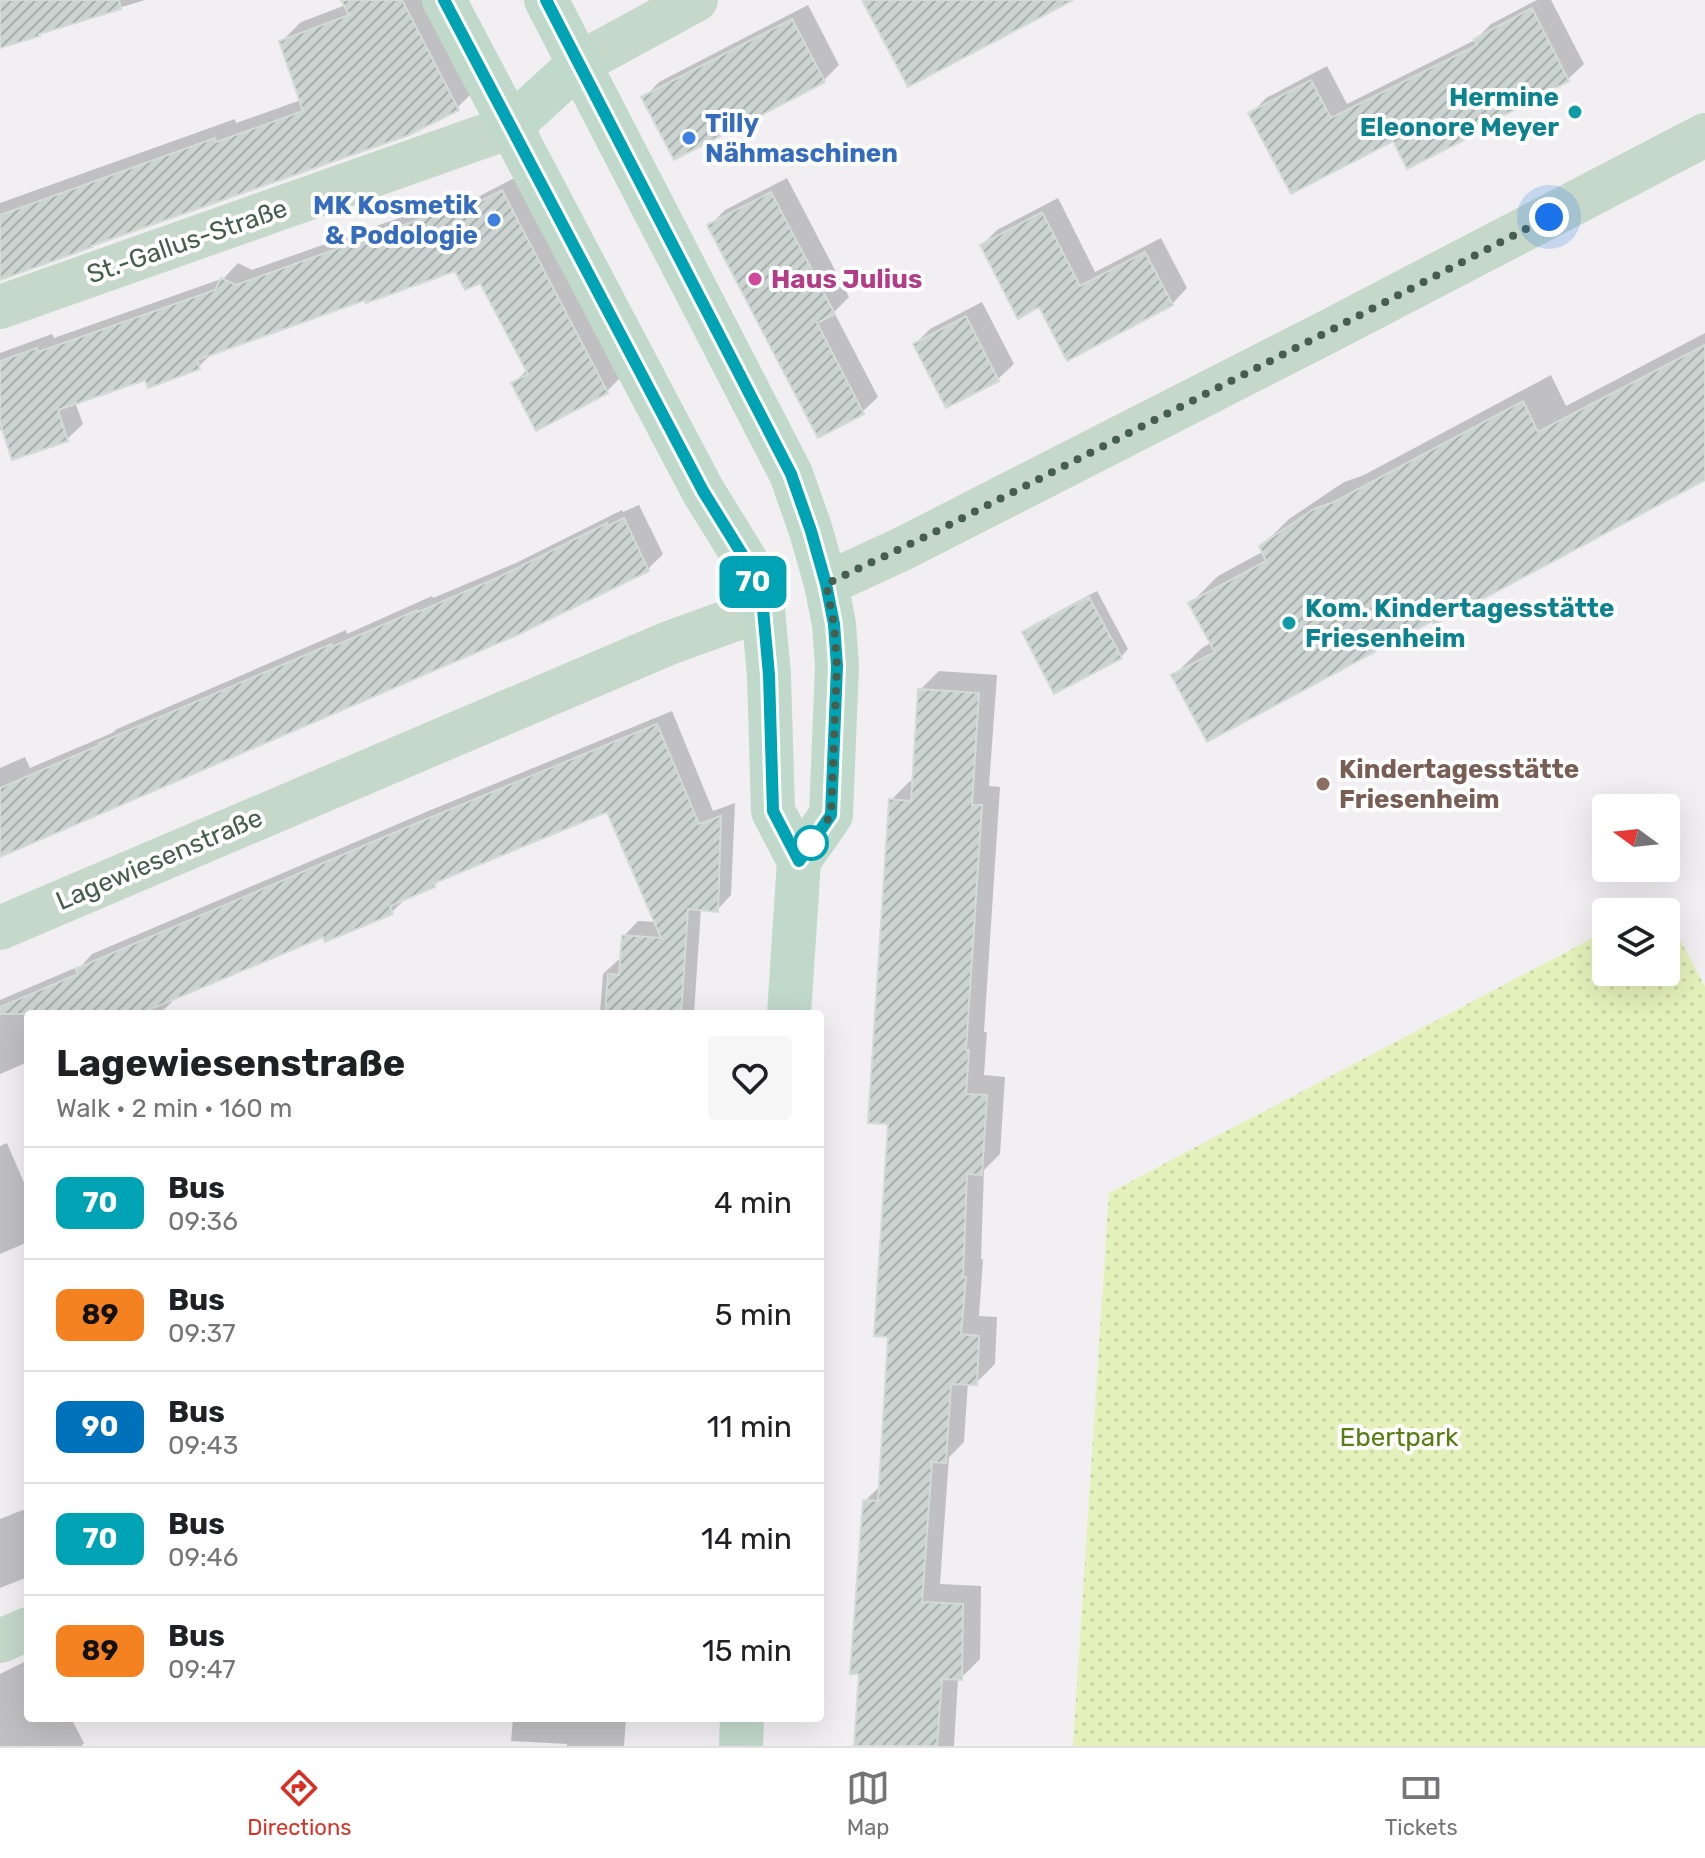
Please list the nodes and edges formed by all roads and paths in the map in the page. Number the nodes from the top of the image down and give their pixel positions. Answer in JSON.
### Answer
{"nodes":[{"id":1,"x":444,"y":0,"type":"edge"},
{"id":2,"x":546,"y":0,"type":"edge"},
{"id":3,"x":696,"y":0,"type":"edge"},
{"id":4,"x":580,"y":63,"type":"junction"},
{"id":5,"x":510,"y":127,"type":"junction"},
{"id":6,"x":1705,"y":135,"type":"edge"},
{"id":7,"x":0,"y":307,"type":"edge"},
{"id":8,"x":826,"y":584,"type":"junction"},
{"id":9,"x":763,"y":609,"type":"junction"},
{"id":10,"x":799,"y":861,"type":"junction"},
{"id":11,"x":0,"y":928,"type":"edge"},
{"id":12,"x":789,"y":1010,"type":"edge"},
{"id":13,"x":24,"y":1631,"type":"edge"},
{"id":14,"x":0,"y":1641,"type":"edge"},
{"id":15,"x":742,"y":1722,"type":"edge"},
{"id":16,"x":741,"y":1746,"type":"edge"}],
"edges":[{"from":1,"to":5,"type":"main road"},
{"from":2,"to":4,"type":"main road"},
{"from":3,"to":4,"type":"street"},
{"from":4,"to":5,"type":"main road"},
{"from":4,"to":8,"type":"main road"},
{"from":5,"to":7,"type":"street","name":"St.-Gallus-Straße"},
{"from":5,"to":9,"type":"main road"},
{"from":6,"to":8,"type":"street"},
{"from":8,"to":9,"type":"main road"},
{"from":8,"to":10,"type":"main road"},
{"from":9,"to":10,"type":"main road"},
{"from":9,"to":11,"type":"street","name":"Lagewiesenstraße"},
{"from":10,"to":12,"type":"main road"},
{"from":13,"to":14,"type":"street"},
{"from":15,"to":16,"type":"main road"}]}
